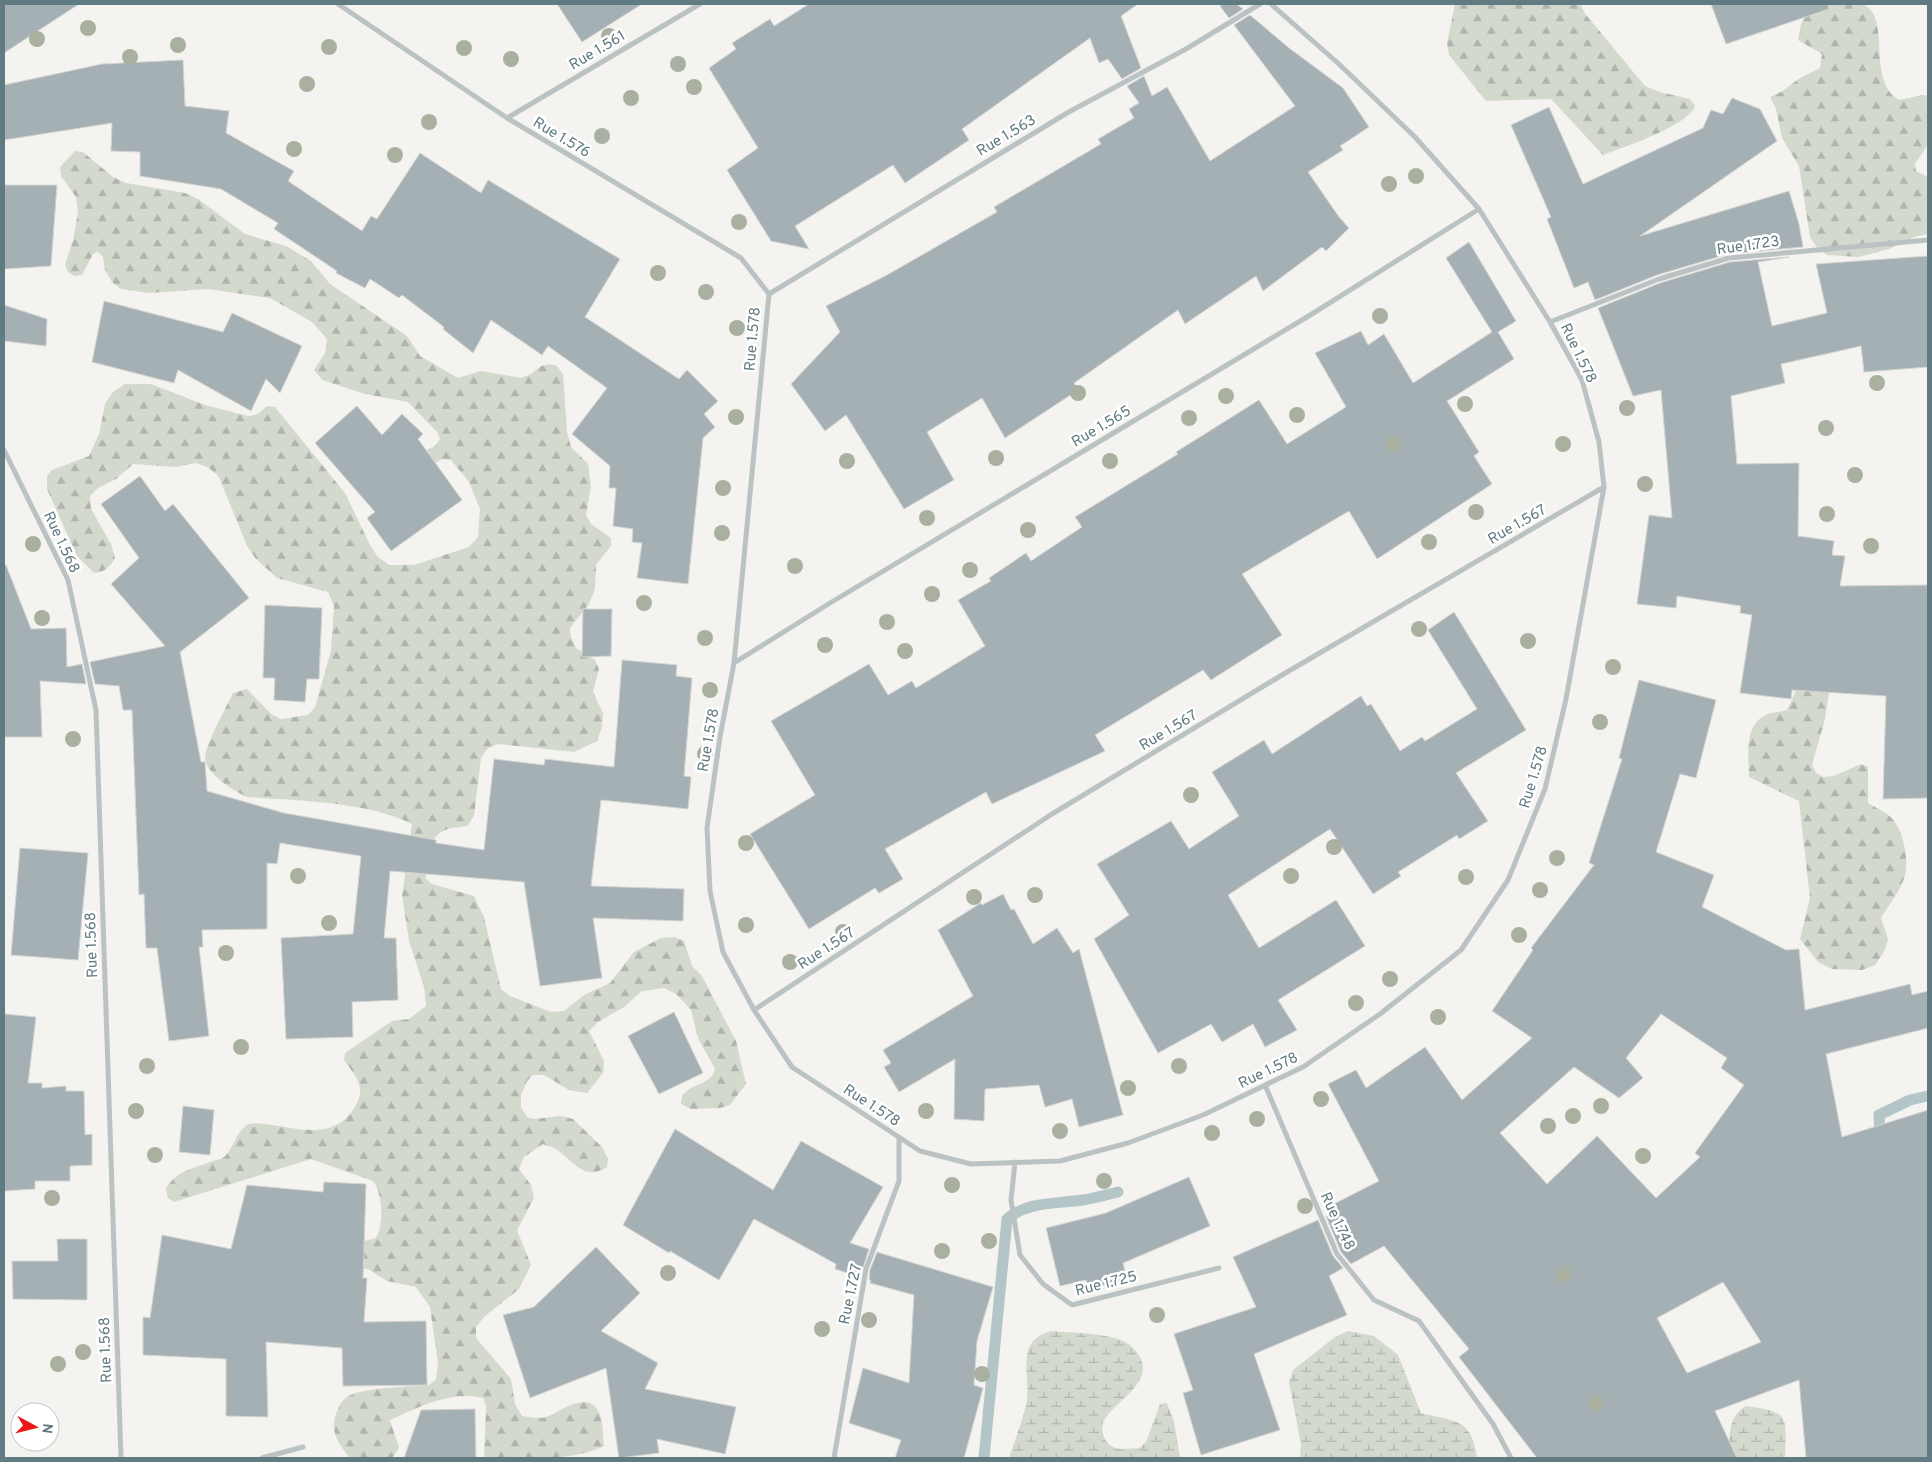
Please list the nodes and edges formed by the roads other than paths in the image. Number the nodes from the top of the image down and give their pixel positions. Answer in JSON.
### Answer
{"nodes":[{"id":1,"x":338,"y":4,"type":"edge"},
{"id":2,"x":700,"y":4,"type":"edge"},
{"id":3,"x":1260,"y":4,"type":"edge"},
{"id":4,"x":1272,"y":4,"type":"edge"},
{"id":5,"x":507,"y":118,"type":"junction"},
{"id":6,"x":1479,"y":209,"type":"junction"},
{"id":7,"x":1928,"y":240,"type":"edge"},
{"id":8,"x":769,"y":294,"type":"junction"},
{"id":9,"x":1550,"y":322,"type":"junction"},
{"id":10,"x":4,"y":450,"type":"edge"},
{"id":11,"x":1604,"y":487,"type":"junction"},
{"id":12,"x":734,"y":663,"type":"junction"},
{"id":13,"x":754,"y":1010,"type":"junction"},
{"id":14,"x":1265,"y":1085,"type":"junction"},
{"id":15,"x":899,"y":1138,"type":"junction"},
{"id":16,"x":1015,"y":1162,"type":"junction"},
{"id":17,"x":1220,"y":1268,"type":"dead end"},
{"id":18,"x":303,"y":1447,"type":"dead end"},
{"id":19,"x":121,"y":1458,"type":"edge"},
{"id":20,"x":262,"y":1458,"type":"edge"},
{"id":21,"x":834,"y":1458,"type":"edge"},
{"id":22,"x":1511,"y":1458,"type":"edge"}],
"edges":[{"from":1,"to":5,"type":"street","name":"Rue 1.576"},
{"from":2,"to":5,"type":"street","name":"Rue 1.561"},
{"from":3,"to":8,"type":"street","name":"Rue 1.563"},
{"from":4,"to":6,"type":"street","name":"Rue 1.578"},
{"from":5,"to":8,"type":"street","name":"Rue 1.576"},
{"from":6,"to":9,"type":"street","name":"Rue 1.578"},
{"from":6,"to":12,"type":"street","name":"Rue 1.565"},
{"from":7,"to":9,"type":"street","name":"Rue 1.723"},
{"from":8,"to":12,"type":"street","name":"Rue 1.578"},
{"from":9,"to":11,"type":"street","name":"Rue 1.578"},
{"from":10,"to":19,"type":"street","name":"Rue 1.568"},
{"from":11,"to":13,"type":"street","name":"Rue 1.567"},
{"from":11,"to":14,"type":"street","name":"Rue 1.578"},
{"from":12,"to":13,"type":"street","name":"Rue 1.578"},
{"from":13,"to":15,"type":"street","name":"Rue 1.578"},
{"from":14,"to":16,"type":"street","name":"Rue 1.578"},
{"from":14,"to":22,"type":"street","name":"Rue 1.748"},
{"from":15,"to":16,"type":"street","name":"Rue 1.578"},
{"from":15,"to":21,"type":"street","name":"Rue 1.727"},
{"from":16,"to":17,"type":"street","name":"Rue 1.725"},
{"from":18,"to":20,"type":"street"}]}
